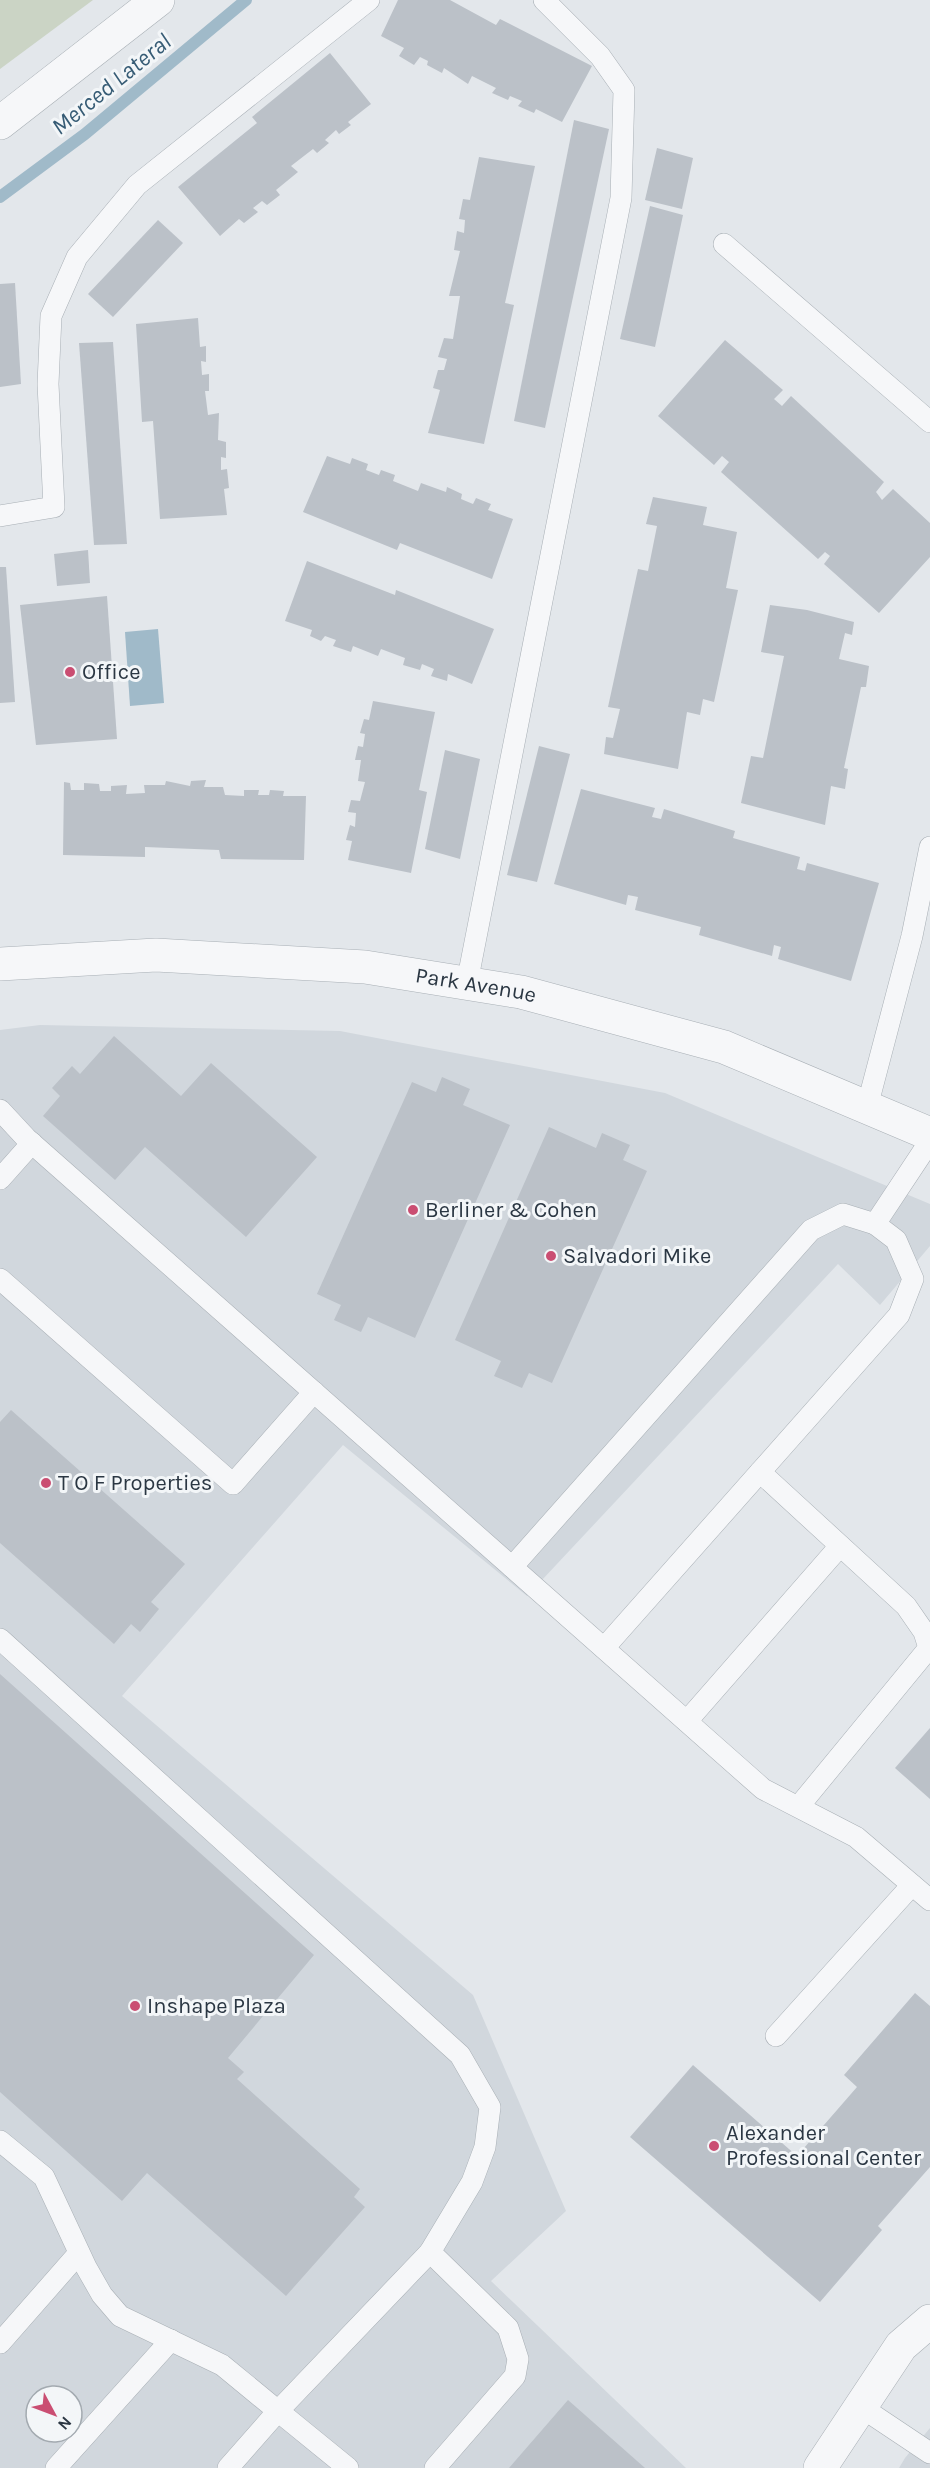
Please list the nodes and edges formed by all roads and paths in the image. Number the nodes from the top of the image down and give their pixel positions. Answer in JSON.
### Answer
{"nodes":[{"id":1,"x":158,"y":0,"type":"edge"},
{"id":2,"x":369,"y":0,"type":"edge"},
{"id":3,"x":544,"y":0,"type":"edge"},
{"id":4,"x":0,"y":123,"type":"edge"},
{"id":5,"x":724,"y":244,"type":"dead end"},
{"id":6,"x":930,"y":422,"type":"edge"},
{"id":7,"x":0,"y":516,"type":"edge"},
{"id":8,"x":930,"y":847,"type":"edge"},
{"id":9,"x":0,"y":964,"type":"edge"},
{"id":10,"x":467,"y":983,"type":"junction"},
{"id":11,"x":867,"y":1107,"type":"junction"},
{"id":12,"x":0,"y":1110,"type":"edge"},
{"id":13,"x":930,"y":1134,"type":"edge"},
{"id":14,"x":930,"y":1141,"type":"edge"},
{"id":15,"x":32,"y":1143,"type":"junction"},
{"id":16,"x":0,"y":1179,"type":"edge"},
{"id":17,"x":875,"y":1224,"type":"junction"},
{"id":18,"x":0,"y":1279,"type":"edge"},
{"id":19,"x":315,"y":1392,"type":"junction"},
{"id":20,"x":760,"y":1472,"type":"junction"},
{"id":21,"x":840,"y":1546,"type":"junction"},
{"id":22,"x":512,"y":1567,"type":"junction"},
{"id":23,"x":0,"y":1639,"type":"edge"},
{"id":24,"x":604,"y":1648,"type":"junction"},
{"id":25,"x":687,"y":1722,"type":"junction"},
{"id":26,"x":799,"y":1806,"type":"junction"},
{"id":27,"x":912,"y":1885,"type":"junction"},
{"id":28,"x":930,"y":1900,"type":"edge"},
{"id":29,"x":776,"y":2036,"type":"dead end"},
{"id":30,"x":2,"y":2147,"type":"edge"},
{"id":31,"x":430,"y":2252,"type":"junction"},
{"id":32,"x":79,"y":2253,"type":"junction"},
{"id":33,"x":930,"y":2321,"type":"edge"},
{"id":34,"x":171,"y":2340,"type":"junction"},
{"id":35,"x":0,"y":2343,"type":"edge"},
{"id":36,"x":861,"y":2407,"type":"junction"},
{"id":37,"x":278,"y":2411,"type":"junction"},
{"id":38,"x":930,"y":2453,"type":"edge"},
{"id":39,"x":56,"y":2468,"type":"edge"},
{"id":40,"x":228,"y":2468,"type":"edge"},
{"id":41,"x":348,"y":2468,"type":"edge"},
{"id":42,"x":435,"y":2468,"type":"edge"},
{"id":43,"x":820,"y":2468,"type":"edge"}],
"edges":[{"from":1,"to":4,"type":"street"},
{"from":2,"to":7,"type":"lane"},
{"from":3,"to":10,"type":"lane"},
{"from":5,"to":6,"type":"lane"},
{"from":8,"to":11,"type":"lane"},
{"from":9,"to":10,"type":"street","name":"Park Avenue"},
{"from":10,"to":11,"type":"street","name":"Park Avenue"},
{"from":11,"to":13,"type":"street","name":"Park Avenue"},
{"from":12,"to":15,"type":"lane"},
{"from":14,"to":17,"type":"lane"},
{"from":15,"to":16,"type":"lane"},
{"from":15,"to":19,"type":"lane"},
{"from":17,"to":20,"type":"lane"},
{"from":17,"to":22,"type":"lane"},
{"from":18,"to":19,"type":"lane"},
{"from":19,"to":22,"type":"lane"},
{"from":20,"to":21,"type":"lane"},
{"from":20,"to":24,"type":"lane"},
{"from":21,"to":25,"type":"lane"},
{"from":21,"to":26,"type":"lane"},
{"from":22,"to":24,"type":"lane"},
{"from":23,"to":31,"type":"lane"},
{"from":24,"to":25,"type":"lane"},
{"from":25,"to":26,"type":"lane"},
{"from":26,"to":27,"type":"lane"},
{"from":27,"to":28,"type":"lane"},
{"from":27,"to":29,"type":"lane"},
{"from":30,"to":32,"type":"lane"},
{"from":31,"to":37,"type":"lane"},
{"from":31,"to":42,"type":"lane"},
{"from":32,"to":34,"type":"lane"},
{"from":32,"to":35,"type":"lane"},
{"from":33,"to":36,"type":"street"},
{"from":34,"to":37,"type":"lane"},
{"from":34,"to":39,"type":"lane"},
{"from":36,"to":38,"type":"lane"},
{"from":36,"to":43,"type":"street"},
{"from":37,"to":40,"type":"lane"},
{"from":37,"to":41,"type":"lane"}]}
